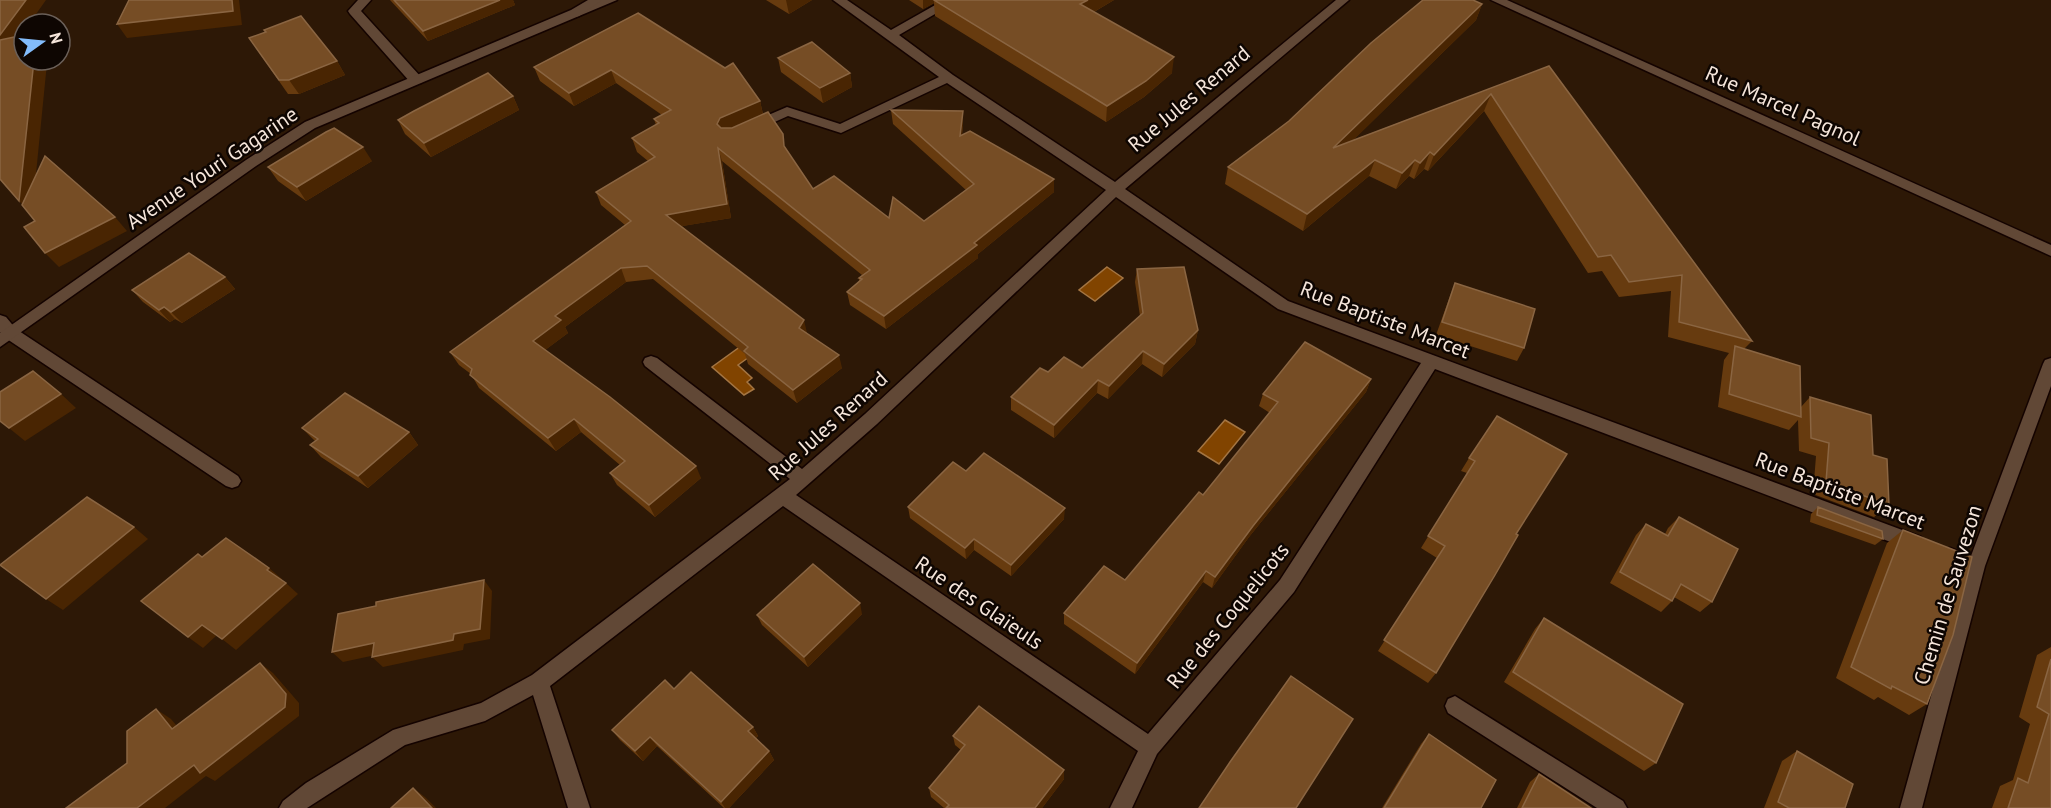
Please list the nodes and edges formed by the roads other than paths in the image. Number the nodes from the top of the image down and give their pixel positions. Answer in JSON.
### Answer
{"nodes":[{"id":1,"x":365,"y":0,"type":"edge"},
{"id":2,"x":596,"y":0,"type":"edge"},
{"id":3,"x":611,"y":0,"type":"edge"},
{"id":4,"x":839,"y":0,"type":"edge"},
{"id":5,"x":953,"y":0,"type":"edge"},
{"id":6,"x":1343,"y":0,"type":"edge"},
{"id":7,"x":1497,"y":0,"type":"edge"},
{"id":8,"x":575,"y":12,"type":"junction"},
{"id":9,"x":891,"y":35,"type":"junction"},
{"id":10,"x":948,"y":78,"type":"junction"},
{"id":11,"x":416,"y":80,"type":"junction"},
{"id":12,"x":739,"y":133,"type":"edge"},
{"id":13,"x":1115,"y":190,"type":"junction"},
{"id":14,"x":2051,"y":251,"type":"edge"},
{"id":15,"x":3,"y":332,"type":"edge"},
{"id":16,"x":1431,"y":361,"type":"junction"},
{"id":17,"x":651,"y":362,"type":"dead end"},
{"id":18,"x":2051,"y":364,"type":"edge"},
{"id":19,"x":802,"y":479,"type":"junction"},
{"id":20,"x":232,"y":481,"type":"dead end"},
{"id":21,"x":783,"y":496,"type":"junction"},
{"id":22,"x":1976,"y":566,"type":"junction"},
{"id":23,"x":539,"y":682,"type":"junction"},
{"id":24,"x":1455,"y":706,"type":"dead end"},
{"id":25,"x":1150,"y":747,"type":"junction"},
{"id":26,"x":290,"y":808,"type":"edge"},
{"id":27,"x":579,"y":808,"type":"edge"},
{"id":28,"x":1121,"y":808,"type":"edge"},
{"id":29,"x":1616,"y":808,"type":"edge"},
{"id":30,"x":1911,"y":808,"type":"edge"}],
"edges":[{"from":1,"to":11,"type":"street"},
{"from":2,"to":8,"type":"street","name":"Avenue Youri Gagarine"},
{"from":3,"to":8,"type":"street"},
{"from":4,"to":9,"type":"street","name":"Rue Baptiste Marcet"},
{"from":5,"to":9,"type":"street"},
{"from":6,"to":13,"type":"street","name":"Rue Jules Renard"},
{"from":7,"to":14,"type":"street","name":"Rue Marcel Pagnol"},
{"from":8,"to":11,"type":"street","name":"Avenue Youri Gagarine"},
{"from":9,"to":10,"type":"street","name":"Rue Baptiste Marcet"},
{"from":10,"to":12,"type":"street"},
{"from":10,"to":13,"type":"street","name":"Rue Baptiste Marcet"},
{"from":11,"to":15,"type":"street","name":"Avenue Youri Gagarine"},
{"from":13,"to":16,"type":"street","name":"Rue Baptiste Marcet"},
{"from":13,"to":19,"type":"street","name":"Rue Jules Renard"},
{"from":15,"to":20,"type":"street"},
{"from":16,"to":22,"type":"street","name":"Rue Baptiste Marcet"},
{"from":16,"to":25,"type":"street","name":"Rue des Coquelicots"},
{"from":17,"to":19,"type":"street"},
{"from":18,"to":22,"type":"street","name":"Chemin de Sauvezon"},
{"from":19,"to":21,"type":"street","name":"Rue Jules Renard"},
{"from":21,"to":23,"type":"street","name":"Rue Jules Renard"},
{"from":21,"to":25,"type":"street","name":"Rue des Glaïeuls"},
{"from":22,"to":30,"type":"street","name":"Chemin de Sauvezon"},
{"from":23,"to":26,"type":"street","name":"Rue Jules Renard"},
{"from":23,"to":27,"type":"street"},
{"from":24,"to":29,"type":"street"},
{"from":25,"to":28,"type":"street","name":"Rue des Coquelicots"}]}
